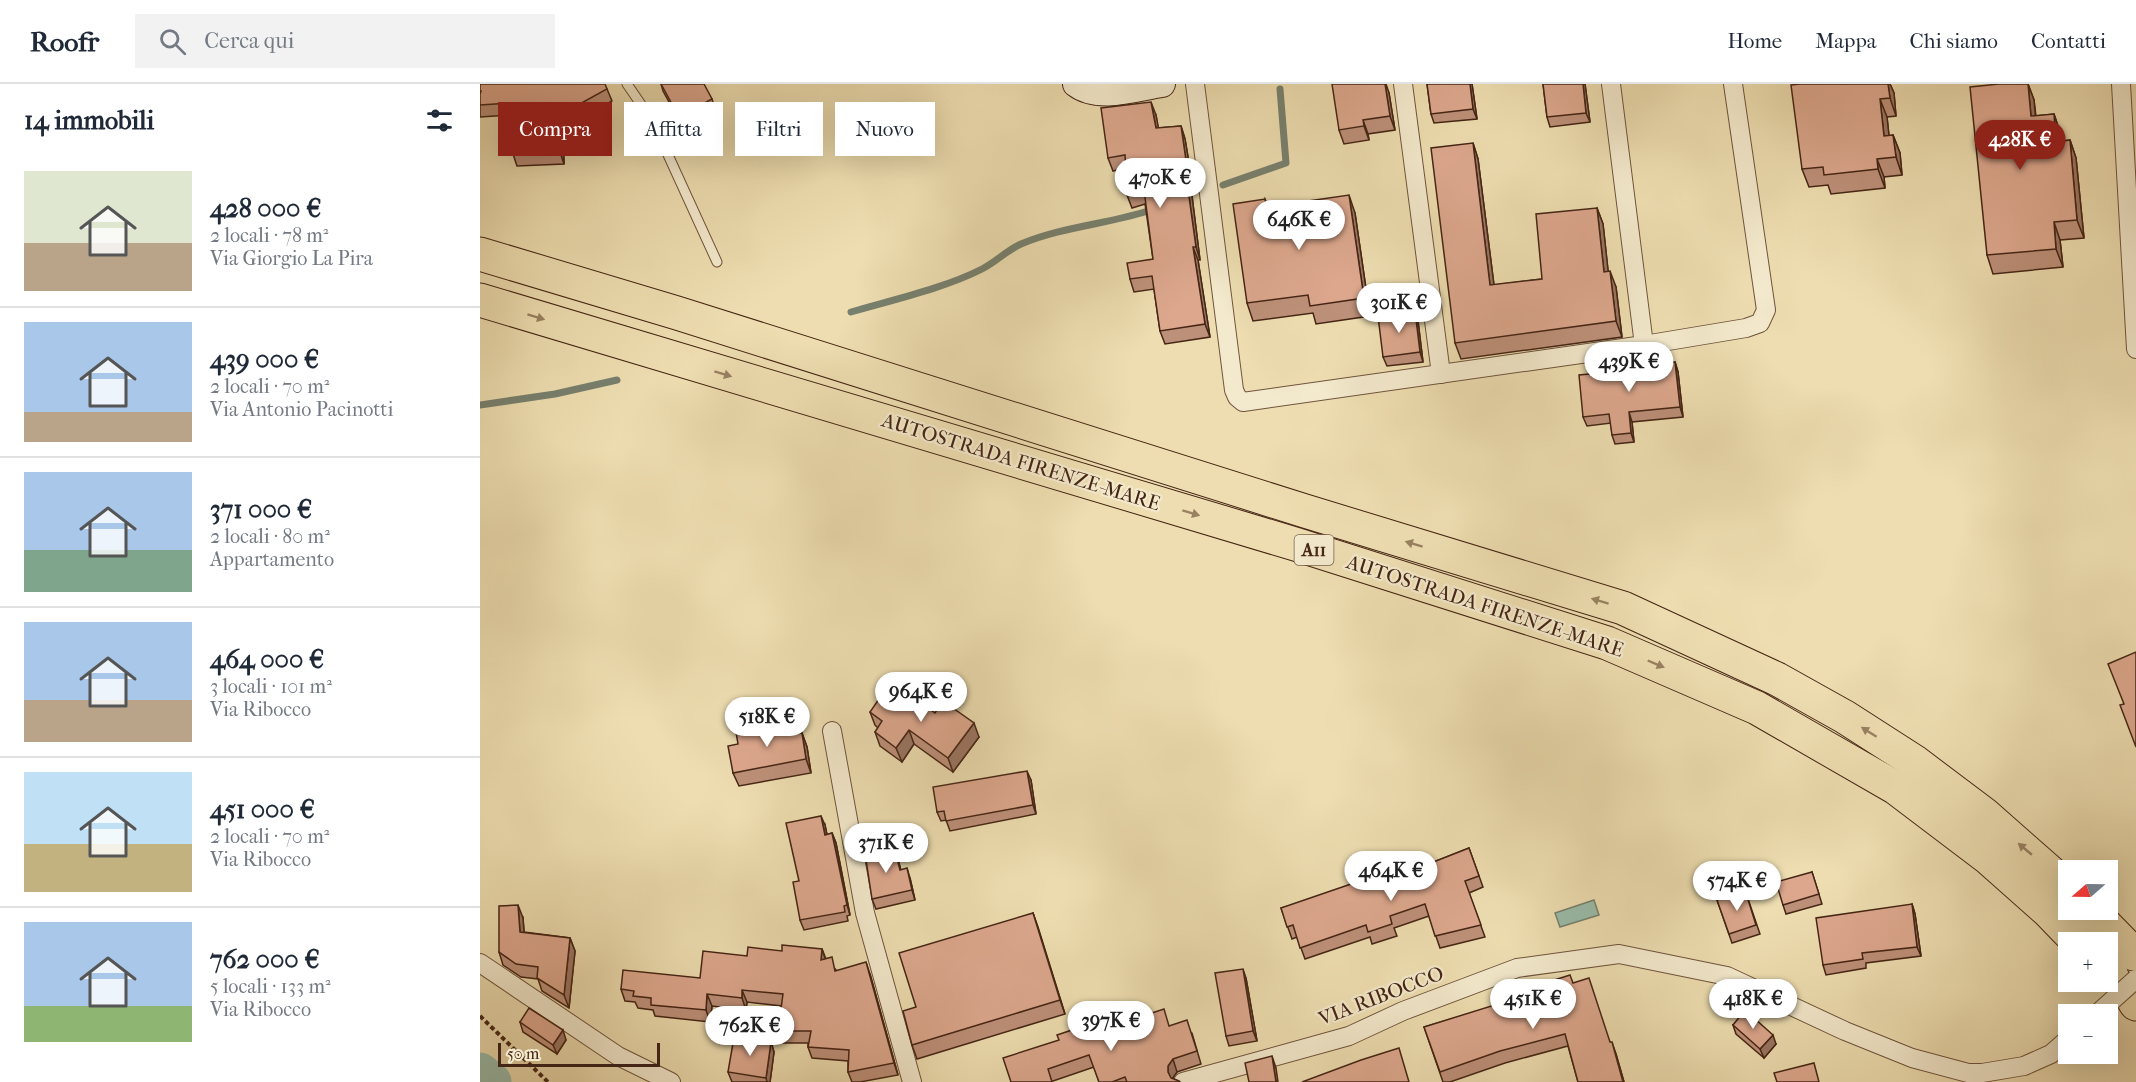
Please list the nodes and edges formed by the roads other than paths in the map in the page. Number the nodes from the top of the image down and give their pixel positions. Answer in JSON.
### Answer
{"nodes":[{"id":1,"x":627,"y":84,"type":"edge"},
{"id":2,"x":1076,"y":84,"type":"edge"},
{"id":3,"x":1162,"y":84,"type":"edge"},
{"id":4,"x":1194,"y":84,"type":"edge"},
{"id":5,"x":1403,"y":84,"type":"edge"},
{"id":6,"x":1611,"y":84,"type":"edge"},
{"id":7,"x":1733,"y":84,"type":"edge"},
{"id":8,"x":2121,"y":84,"type":"edge"},
{"id":9,"x":480,"y":254,"type":"edge"},
{"id":10,"x":717,"y":262,"type":"dead end"},
{"id":11,"x":480,"y":300,"type":"edge"},
{"id":12,"x":1644,"y":345,"type":"junction"},
{"id":13,"x":2136,"y":349,"type":"edge"},
{"id":14,"x":1441,"y":374,"type":"junction"},
{"id":15,"x":832,"y":731,"type":"dead end"},
{"id":16,"x":2058,"y":879,"type":"edge"},
{"id":17,"x":2096,"y":920,"type":"edge"},
{"id":18,"x":2068,"y":932,"type":"edge"},
{"id":19,"x":480,"y":963,"type":"edge"},
{"id":20,"x":2127,"y":981,"type":"edge"},
{"id":21,"x":2106,"y":1004,"type":"edge"},
{"id":22,"x":2058,"y":1048,"type":"edge"},
{"id":23,"x":2025,"y":1074,"type":"edge"},
{"id":24,"x":671,"y":1082,"type":"edge"},
{"id":25,"x":912,"y":1082,"type":"edge"},
{"id":26,"x":1183,"y":1082,"type":"edge"}],
"edges":[{"from":1,"to":10,"type":"lane"},
{"from":2,"to":3,"type":"main road"},
{"from":4,"to":14,"type":"street"},
{"from":5,"to":14,"type":"street"},
{"from":6,"to":12,"type":"street"},
{"from":7,"to":12,"type":"street"},
{"from":8,"to":13,"type":"street"},
{"from":16,"to":9,"type":"highway","name":"AUTOSTRADA FIRENZE-MARE","number":"A11","one_way":true},
{"from":11,"to":18,"type":"highway","name":"AUTOSTRADA FIRENZE-MARE","number":"A11","one_way":true},
{"from":12,"to":14,"type":"street"},
{"from":15,"to":25,"type":"street"},
{"from":17,"to":20,"type":"highway"},
{"from":19,"to":24,"type":"street"},
{"from":20,"to":21,"type":"street","bridge":true},
{"from":22,"to":23,"type":"street","name":"VIA RIBOCCO"},
{"from":23,"to":26,"type":"street","name":"VIA RIBOCCO"}]}
